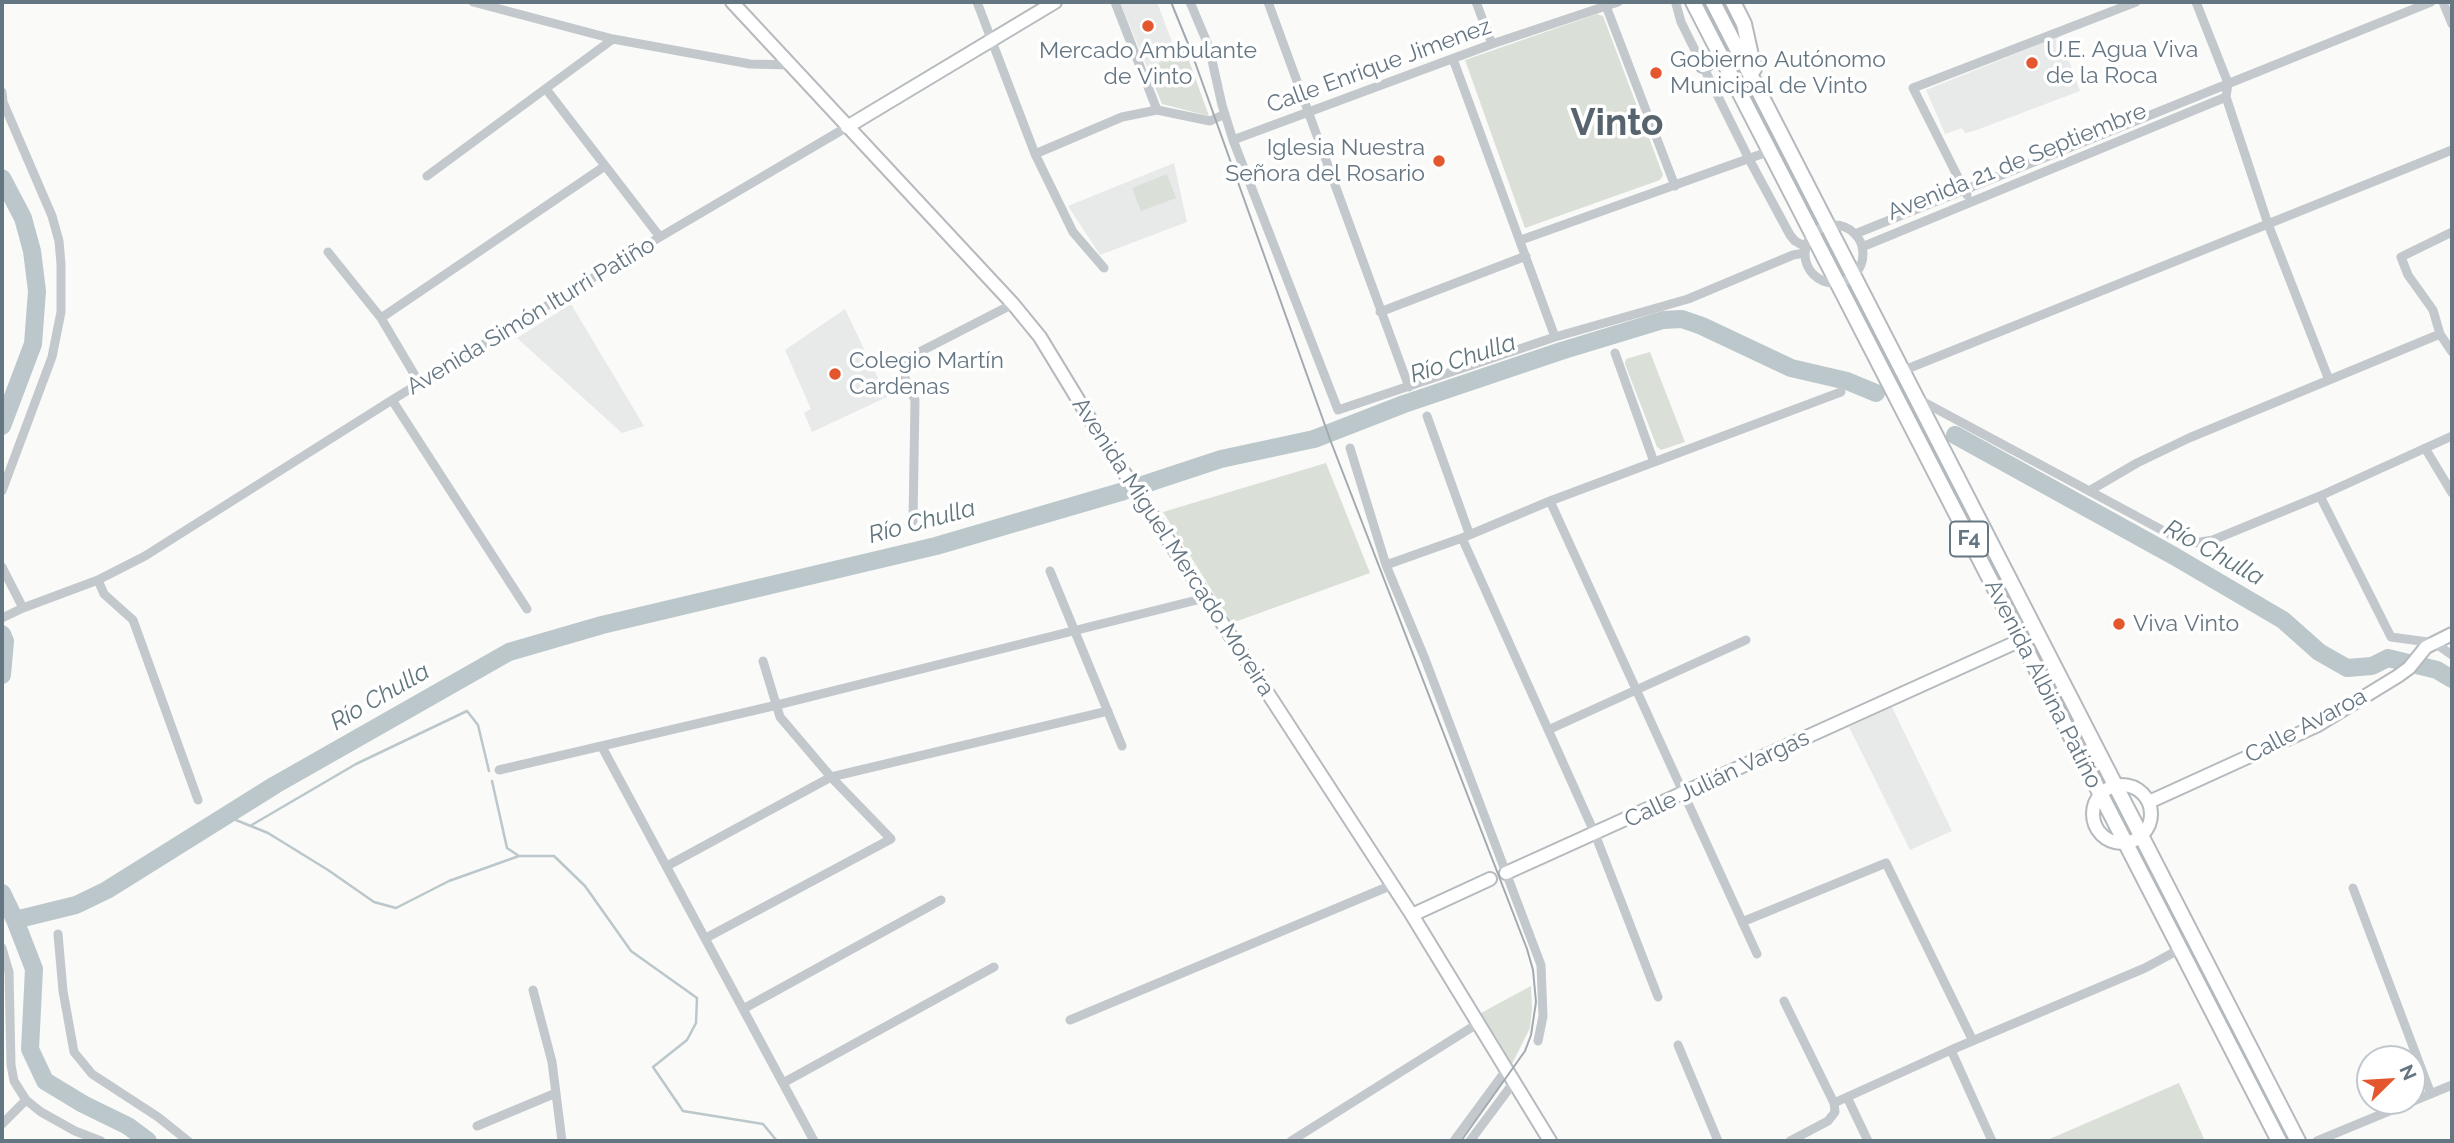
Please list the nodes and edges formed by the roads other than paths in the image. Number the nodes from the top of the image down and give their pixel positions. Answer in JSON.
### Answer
{"nodes":[{"id":1,"x":473,"y":2,"type":"edge"},
{"id":2,"x":732,"y":2,"type":"edge"},
{"id":3,"x":977,"y":2,"type":"edge"},
{"id":4,"x":1055,"y":2,"type":"edge"},
{"id":5,"x":1115,"y":2,"type":"edge"},
{"id":6,"x":1190,"y":2,"type":"edge"},
{"id":7,"x":1268,"y":2,"type":"edge"},
{"id":8,"x":1476,"y":2,"type":"edge"},
{"id":9,"x":1618,"y":2,"type":"edge"},
{"id":10,"x":1713,"y":2,"type":"edge"},
{"id":11,"x":1733,"y":2,"type":"edge"},
{"id":12,"x":2136,"y":2,"type":"edge"},
{"id":13,"x":2196,"y":2,"type":"edge"},
{"id":14,"x":2431,"y":2,"type":"edge"},
{"id":15,"x":2443,"y":2,"type":"edge"},
{"id":16,"x":1674,"y":3,"type":"edge"},
{"id":17,"x":1697,"y":3,"type":"edge"},
{"id":18,"x":1606,"y":6,"type":"junction"},
{"id":19,"x":2452,"y":24,"type":"edge"},
{"id":20,"x":613,"y":38,"type":"junction"},
{"id":21,"x":992,"y":40,"type":"junction"},
{"id":22,"x":1492,"y":44,"type":"junction"},
{"id":23,"x":1721,"y":55,"type":"junction"},
{"id":24,"x":1454,"y":59,"type":"junction"},
{"id":25,"x":791,"y":65,"type":"junction"},
{"id":26,"x":1703,"y":65,"type":"junction"},
{"id":27,"x":2228,"y":83,"type":"junction"},
{"id":28,"x":546,"y":89,"type":"junction"},
{"id":29,"x":1759,"y":91,"type":"junction"},
{"id":30,"x":2,"y":92,"type":"edge"},
{"id":31,"x":2226,"y":97,"type":"junction"},
{"id":32,"x":1157,"y":110,"type":"junction"},
{"id":33,"x":1308,"y":111,"type":"junction"},
{"id":34,"x":1225,"y":114,"type":"junction"},
{"id":35,"x":847,"y":128,"type":"junction"},
{"id":36,"x":1233,"y":140,"type":"junction"},
{"id":37,"x":2452,"y":150,"type":"edge"},
{"id":38,"x":1770,"y":151,"type":"junction"},
{"id":39,"x":1035,"y":154,"type":"junction"},
{"id":40,"x":1749,"y":159,"type":"junction"},
{"id":41,"x":605,"y":166,"type":"junction"},
{"id":42,"x":428,"y":176,"type":"dead end"},
{"id":43,"x":1675,"y":186,"type":"junction"},
{"id":44,"x":1965,"y":191,"type":"junction"},
{"id":45,"x":1971,"y":202,"type":"junction"},
{"id":46,"x":2268,"y":225,"type":"junction"},
{"id":47,"x":1828,"y":226,"type":"junction"},
{"id":48,"x":2452,"y":232,"type":"edge"},
{"id":49,"x":1855,"y":234,"type":"junction"},
{"id":50,"x":660,"y":237,"type":"junction"},
{"id":51,"x":1521,"y":240,"type":"junction"},
{"id":52,"x":1808,"y":245,"type":"junction"},
{"id":53,"x":1862,"y":247,"type":"junction"},
{"id":54,"x":328,"y":252,"type":"dead end"},
{"id":55,"x":1526,"y":256,"type":"junction"},
{"id":56,"x":1104,"y":268,"type":"dead end"},
{"id":57,"x":1854,"y":276,"type":"junction"},
{"id":58,"x":1838,"y":283,"type":"junction"},
{"id":59,"x":1013,"y":304,"type":"junction"},
{"id":60,"x":1380,"y":312,"type":"junction"},
{"id":61,"x":381,"y":318,"type":"junction"},
{"id":62,"x":1555,"y":337,"type":"junction"},
{"id":63,"x":2445,"y":337,"type":"edge"},
{"id":64,"x":2452,"y":352,"type":"edge"},
{"id":65,"x":1615,"y":353,"type":"dead end"},
{"id":66,"x":1902,"y":371,"type":"junction"},
{"id":67,"x":2329,"y":380,"type":"junction"},
{"id":68,"x":420,"y":384,"type":"junction"},
{"id":69,"x":1409,"y":387,"type":"junction"},
{"id":70,"x":1841,"y":392,"type":"dead end"},
{"id":71,"x":1916,"y":399,"type":"junction"},
{"id":72,"x":392,"y":400,"type":"junction"},
{"id":73,"x":1427,"y":416,"type":"dead end"},
{"id":74,"x":2452,"y":436,"type":"edge"},
{"id":75,"x":1350,"y":448,"type":"dead end"},
{"id":76,"x":2425,"y":448,"type":"junction"},
{"id":77,"x":1654,"y":462,"type":"junction"},
{"id":78,"x":2,"y":491,"type":"edge"},
{"id":79,"x":2089,"y":491,"type":"junction"},
{"id":80,"x":2452,"y":493,"type":"edge"},
{"id":81,"x":2320,"y":496,"type":"junction"},
{"id":82,"x":1550,"y":500,"type":"junction"},
{"id":83,"x":913,"y":521,"type":"dead end"},
{"id":84,"x":1465,"y":535,"type":"junction"},
{"id":85,"x":1386,"y":565,"type":"junction"},
{"id":86,"x":2,"y":567,"type":"edge"},
{"id":87,"x":1051,"y":571,"type":"dead end"},
{"id":88,"x":98,"y":580,"type":"junction"},
{"id":89,"x":1205,"y":598,"type":"junction"},
{"id":90,"x":23,"y":608,"type":"junction"},
{"id":91,"x":527,"y":609,"type":"dead end"},
{"id":92,"x":2,"y":618,"type":"edge"},
{"id":93,"x":1075,"y":631,"type":"junction"},
{"id":94,"x":2452,"y":634,"type":"edge"},
{"id":95,"x":1746,"y":640,"type":"dead end"},
{"id":96,"x":2021,"y":640,"type":"junction"},
{"id":97,"x":2435,"y":643,"type":"junction"},
{"id":98,"x":2452,"y":655,"type":"edge"},
{"id":99,"x":763,"y":661,"type":"dead end"},
{"id":100,"x":1635,"y":690,"type":"junction"},
{"id":101,"x":777,"y":705,"type":"junction"},
{"id":102,"x":1108,"y":711,"type":"junction"},
{"id":103,"x":1549,"y":730,"type":"junction"},
{"id":104,"x":1122,"y":746,"type":"dead end"},
{"id":105,"x":602,"y":747,"type":"junction"},
{"id":106,"x":499,"y":770,"type":"dead end"},
{"id":107,"x":831,"y":776,"type":"junction"},
{"id":108,"x":2115,"y":786,"type":"junction"},
{"id":109,"x":1684,"y":793,"type":"junction"},
{"id":110,"x":2100,"y":794,"type":"junction"},
{"id":111,"x":198,"y":800,"type":"dead end"},
{"id":112,"x":2149,"y":802,"type":"junction"},
{"id":113,"x":1595,"y":834,"type":"junction"},
{"id":114,"x":2141,"y":836,"type":"junction"},
{"id":115,"x":2125,"y":843,"type":"junction"},
{"id":116,"x":667,"y":866,"type":"junction"},
{"id":117,"x":1506,"y":873,"type":"junction"},
{"id":118,"x":1490,"y":879,"type":"joint"},
{"id":119,"x":1392,"y":885,"type":"junction"},
{"id":120,"x":2353,"y":888,"type":"dead end"},
{"id":121,"x":941,"y":900,"type":"dead end"},
{"id":122,"x":1412,"y":915,"type":"junction"},
{"id":123,"x":1742,"y":922,"type":"junction"},
{"id":124,"x":58,"y":934,"type":"dead end"},
{"id":125,"x":706,"y":939,"type":"junction"},
{"id":126,"x":2,"y":948,"type":"edge"},
{"id":127,"x":2180,"y":949,"type":"junction"},
{"id":128,"x":1756,"y":954,"type":"dead end"},
{"id":129,"x":993,"y":967,"type":"dead end"},
{"id":130,"x":533,"y":990,"type":"dead end"},
{"id":131,"x":1658,"y":997,"type":"dead end"},
{"id":132,"x":1784,"y":1001,"type":"dead end"},
{"id":133,"x":743,"y":1009,"type":"junction"},
{"id":134,"x":1070,"y":1020,"type":"dead end"},
{"id":135,"x":1477,"y":1024,"type":"junction"},
{"id":136,"x":1538,"y":1041,"type":"dead end"},
{"id":137,"x":1973,"y":1041,"type":"junction"},
{"id":138,"x":1678,"y":1045,"type":"dead end"},
{"id":139,"x":1951,"y":1050,"type":"junction"},
{"id":140,"x":1507,"y":1069,"type":"junction"},
{"id":141,"x":1514,"y":1082,"type":"junction"},
{"id":142,"x":783,"y":1083,"type":"junction"},
{"id":143,"x":2452,"y":1085,"type":"edge"},
{"id":144,"x":556,"y":1093,"type":"junction"},
{"id":145,"x":2431,"y":1094,"type":"junction"},
{"id":146,"x":1847,"y":1097,"type":"junction"},
{"id":147,"x":26,"y":1100,"type":"junction"},
{"id":148,"x":1834,"y":1103,"type":"junction"},
{"id":149,"x":2,"y":1124,"type":"edge"},
{"id":150,"x":477,"y":1126,"type":"dead end"},
{"id":151,"x":101,"y":1141,"type":"edge"},
{"id":152,"x":188,"y":1141,"type":"edge"},
{"id":153,"x":562,"y":1141,"type":"edge"},
{"id":154,"x":814,"y":1141,"type":"edge"},
{"id":155,"x":1291,"y":1141,"type":"edge"},
{"id":156,"x":1454,"y":1141,"type":"edge"},
{"id":157,"x":1470,"y":1141,"type":"edge"},
{"id":158,"x":1550,"y":1141,"type":"edge"},
{"id":159,"x":1718,"y":1141,"type":"edge"},
{"id":160,"x":1790,"y":1141,"type":"edge"},
{"id":161,"x":1868,"y":1141,"type":"edge"},
{"id":162,"x":1992,"y":1141,"type":"edge"},
{"id":163,"x":2279,"y":1141,"type":"edge"},
{"id":164,"x":2298,"y":1141,"type":"edge"},
{"id":165,"x":2317,"y":1141,"type":"edge"}],
"edges":[{"from":1,"to":20,"type":"street"},
{"from":2,"to":25,"type":"main road","name":"Avenida Miguel Mercado Moreira"},
{"from":3,"to":21,"type":"street"},
{"from":4,"to":21,"type":"main road","name":"Avenida Simón Iturri Patiño"},
{"from":5,"to":32,"type":"street"},
{"from":6,"to":34,"type":"street"},
{"from":7,"to":33,"type":"street"},
{"from":8,"to":22,"type":"street"},
{"from":9,"to":18,"type":"street","name":"Calle Enrique Jimenez"},
{"from":10,"to":29,"type":"highway","name":"Avenida Albina Patiño","number":"F4"},
{"from":11,"to":29,"type":"highway"},
{"from":12,"to":44,"type":"street"},
{"from":13,"to":27,"type":"street"},
{"from":14,"to":27,"type":"street","name":"Avenida 21 de Septiembre"},
{"from":15,"to":19,"type":"street"},
{"from":16,"to":17,"type":"street"},
{"from":16,"to":26,"type":"street"},
{"from":17,"to":23,"type":"highway","name":"Avenida Albina Patiño","number":"F4"},
{"from":18,"to":22,"type":"street","name":"Calle Enrique Jimenez"},
{"from":18,"to":43,"type":"street"},
{"from":20,"to":25,"type":"street"},
{"from":20,"to":28,"type":"street"},
{"from":21,"to":35,"type":"main road","name":"Avenida Simón Iturri Patiño"},
{"from":21,"to":39,"type":"street"},
{"from":22,"to":24,"type":"street","name":"Calle Enrique Jimenez"},
{"from":23,"to":26,"type":"highway"},
{"from":23,"to":38,"type":"highway","name":"Avenida Albina Patiño","number":"F4"},
{"from":24,"to":33,"type":"street","name":"Calle Enrique Jimenez"},
{"from":24,"to":51,"type":"street"},
{"from":25,"to":35,"type":"main road","name":"Avenida Miguel Mercado Moreira"},
{"from":26,"to":40,"type":"street"},
{"from":27,"to":31,"type":"street"},
{"from":27,"to":44,"type":"street","name":"Avenida 21 de Septiembre"},
{"from":28,"to":41,"type":"street"},
{"from":28,"to":42,"type":"street"},
{"from":29,"to":47,"type":"highway","name":"Avenida Albina Patiño","number":"F4"},
{"from":30,"to":78,"type":"street"},
{"from":31,"to":45,"type":"street","name":"Avenida 21 de Septiembre"},
{"from":31,"to":46,"type":"street"},
{"from":32,"to":34,"type":"street"},
{"from":32,"to":39,"type":"street"},
{"from":33,"to":36,"type":"street","name":"Calle Enrique Jimenez"},
{"from":33,"to":60,"type":"street"},
{"from":34,"to":36,"type":"street"},
{"from":35,"to":50,"type":"street","name":"Avenida Simón Iturri Patiño"},
{"from":35,"to":59,"type":"main road","name":"Avenida Miguel Mercado Moreira"},
{"from":36,"to":69,"type":"street"},
{"from":37,"to":46,"type":"street"},
{"from":38,"to":40,"type":"street"},
{"from":38,"to":52,"type":"highway","name":"Avenida Albina Patiño","number":"F4"},
{"from":39,"to":56,"type":"street"},
{"from":40,"to":43,"type":"street"},
{"from":40,"to":52,"type":"street"},
{"from":41,"to":50,"type":"street"},
{"from":41,"to":61,"type":"street"},
{"from":43,"to":51,"type":"street"},
{"from":44,"to":45,"type":"street"},
{"from":44,"to":49,"type":"street","name":"Avenida 21 de Septiembre"},
{"from":45,"to":53,"type":"street","name":"Avenida 21 de Septiembre"},
{"from":46,"to":66,"type":"street"},
{"from":46,"to":67,"type":"street"},
{"from":47,"to":49,"type":"street"},
{"from":47,"to":52,"type":"street"},
{"from":47,"to":57,"type":"highway","name":"Avenida Albina Patiño","number":"F4"},
{"from":48,"to":63,"type":"street"},
{"from":49,"to":53,"type":"street"},
{"from":50,"to":68,"type":"street","name":"Avenida Simón Iturri Patiño"},
{"from":51,"to":55,"type":"street"},
{"from":52,"to":58,"type":"highway","name":"Avenida Albina Patiño","number":"F4"},
{"from":52,"to":62,"type":"street"},
{"from":53,"to":57,"type":"street"},
{"from":54,"to":61,"type":"street"},
{"from":55,"to":60,"type":"street"},
{"from":55,"to":62,"type":"street"},
{"from":57,"to":58,"type":"street"},
{"from":57,"to":66,"type":"highway","name":"Avenida Albina Patiño","number":"F4"},
{"from":58,"to":96,"type":"highway","name":"Avenida Albina Patiño","number":"F4"},
{"from":59,"to":83,"type":"street"},
{"from":59,"to":89,"type":"main road","name":"Avenida Miguel Mercado Moreira"},
{"from":60,"to":69,"type":"street"},
{"from":61,"to":68,"type":"street"},
{"from":62,"to":69,"type":"street"},
{"from":63,"to":64,"type":"street"},
{"from":63,"to":67,"type":"street"},
{"from":65,"to":77,"type":"street"},
{"from":66,"to":71,"type":"highway","name":"Avenida Albina Patiño","number":"F4"},
{"from":67,"to":79,"type":"street"},
{"from":68,"to":72,"type":"street","name":"Avenida Simón Iturri Patiño"},
{"from":70,"to":77,"type":"street"},
{"from":71,"to":79,"type":"street"},
{"from":71,"to":108,"type":"highway","name":"Avenida Albina Patiño","number":"F4"},
{"from":72,"to":88,"type":"street","name":"Avenida Simón Iturri Patiño"},
{"from":72,"to":91,"type":"street"},
{"from":73,"to":84,"type":"street"},
{"from":74,"to":76,"type":"street"},
{"from":75,"to":85,"type":"street"},
{"from":76,"to":80,"type":"street"},
{"from":76,"to":81,"type":"street"},
{"from":77,"to":82,"type":"street"},
{"from":79,"to":81,"type":"street"},
{"from":81,"to":97,"type":"street"},
{"from":82,"to":84,"type":"street"},
{"from":82,"to":100,"type":"street"},
{"from":84,"to":85,"type":"street"},
{"from":84,"to":103,"type":"street"},
{"from":85,"to":117,"type":"street"},
{"from":86,"to":90,"type":"street"},
{"from":87,"to":93,"type":"street"},
{"from":88,"to":90,"type":"street","name":"Avenida Simón Iturri Patiño"},
{"from":88,"to":111,"type":"street"},
{"from":89,"to":93,"type":"street"},
{"from":89,"to":119,"type":"main road","name":"Avenida Miguel Mercado Moreira"},
{"from":90,"to":92,"type":"street","name":"Avenida Simón Iturri Patiño"},
{"from":93,"to":101,"type":"street"},
{"from":93,"to":102,"type":"street"},
{"from":94,"to":97,"type":"main road","name":"Calle Avaroa"},
{"from":95,"to":100,"type":"street"},
{"from":96,"to":109,"type":"main road","name":"Calle Julián Vargas"},
{"from":96,"to":110,"type":"highway","name":"Avenida Albina Patiño","number":"F4"},
{"from":97,"to":98,"type":"street"},
{"from":97,"to":112,"type":"main road","name":"Calle Avaroa"},
{"from":99,"to":101,"type":"street"},
{"from":100,"to":103,"type":"street"},
{"from":100,"to":109,"type":"street"},
{"from":101,"to":105,"type":"street"},
{"from":101,"to":107,"type":"street"},
{"from":102,"to":104,"type":"street"},
{"from":102,"to":107,"type":"street"},
{"from":103,"to":113,"type":"street"},
{"from":105,"to":106,"type":"street"},
{"from":105,"to":116,"type":"street"},
{"from":107,"to":116,"type":"street"},
{"from":107,"to":125,"type":"street"},
{"from":108,"to":110,"type":"main road"},
{"from":108,"to":112,"type":"main road"},
{"from":108,"to":114,"type":"highway","name":"Avenida Albina Patiño","number":"F4"},
{"from":109,"to":113,"type":"main road","name":"Calle Julián Vargas"},
{"from":109,"to":123,"type":"street"},
{"from":110,"to":115,"type":"highway","name":"Avenida Albina Patiño","number":"F4"},
{"from":112,"to":114,"type":"main road"},
{"from":113,"to":117,"type":"main road","name":"Calle Julián Vargas"},
{"from":113,"to":131,"type":"street"},
{"from":114,"to":115,"type":"main road"},
{"from":114,"to":164,"type":"highway","name":"Avenida Albina Patiño","number":"F4"},
{"from":115,"to":127,"type":"highway","name":"Avenida Albina Patiño","number":"F4"},
{"from":116,"to":125,"type":"street"},
{"from":117,"to":118,"type":"street","name":"Calle Julián Vargas"},
{"from":117,"to":136,"type":"street"},
{"from":118,"to":122,"type":"main road","name":"Calle Julián Vargas"},
{"from":119,"to":122,"type":"main road","name":"Avenida Miguel Mercado Moreira"},
{"from":119,"to":134,"type":"street"},
{"from":120,"to":145,"type":"street"},
{"from":121,"to":133,"type":"street"},
{"from":122,"to":135,"type":"main road","name":"Avenida Miguel Mercado Moreira"},
{"from":123,"to":128,"type":"street"},
{"from":123,"to":137,"type":"street"},
{"from":124,"to":152,"type":"street"},
{"from":125,"to":133,"type":"street"},
{"from":126,"to":147,"type":"street"},
{"from":127,"to":137,"type":"street"},
{"from":127,"to":163,"type":"highway","name":"Avenida Albina Patiño","number":"F4"},
{"from":129,"to":142,"type":"street"},
{"from":130,"to":144,"type":"street"},
{"from":132,"to":148,"type":"street"},
{"from":133,"to":142,"type":"street"},
{"from":135,"to":140,"type":"main road","name":"Avenida Miguel Mercado Moreira"},
{"from":135,"to":155,"type":"street"},
{"from":137,"to":139,"type":"street"},
{"from":138,"to":159,"type":"street"},
{"from":139,"to":146,"type":"street"},
{"from":139,"to":162,"type":"street"},
{"from":140,"to":141,"type":"main road","name":"Avenida Miguel Mercado Moreira"},
{"from":140,"to":156,"type":"street"},
{"from":141,"to":157,"type":"street"},
{"from":141,"to":158,"type":"main road","name":"Avenida Miguel Mercado Moreira"},
{"from":142,"to":154,"type":"street"},
{"from":143,"to":145,"type":"street"},
{"from":144,"to":150,"type":"street"},
{"from":144,"to":153,"type":"street"},
{"from":145,"to":165,"type":"street"},
{"from":146,"to":148,"type":"street"},
{"from":146,"to":161,"type":"street"},
{"from":147,"to":149,"type":"street"},
{"from":147,"to":151,"type":"street"},
{"from":148,"to":160,"type":"street"}]}
